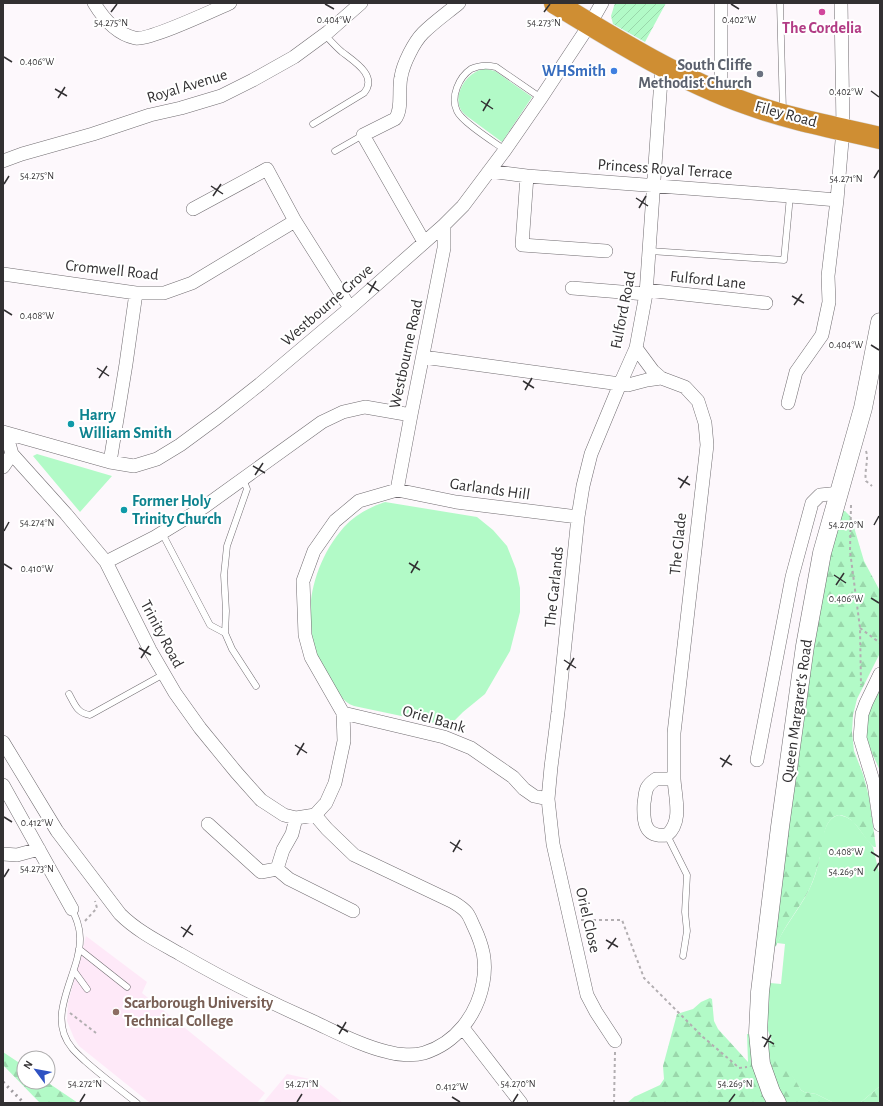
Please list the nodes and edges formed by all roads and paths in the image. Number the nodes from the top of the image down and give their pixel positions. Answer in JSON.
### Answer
{"nodes":[{"id":1,"x":94,"y":3,"type":"edge"},
{"id":2,"x":230,"y":3,"type":"edge"},
{"id":3,"x":362,"y":3,"type":"edge"},
{"id":4,"x":459,"y":3,"type":"edge"},
{"id":5,"x":555,"y":3,"type":"edge"},
{"id":6,"x":602,"y":3,"type":"edge"},
{"id":7,"x":721,"y":3,"type":"edge"},
{"id":8,"x":780,"y":3,"type":"edge"},
{"id":9,"x":842,"y":3,"type":"edge"},
{"id":10,"x":590,"y":24,"type":"junction"},
{"id":11,"x":325,"y":35,"type":"junction"},
{"id":12,"x":662,"y":65,"type":"junction"},
{"id":13,"x":721,"y":94,"type":"junction"},
{"id":14,"x":541,"y":98,"type":"junction"},
{"id":15,"x":783,"y":114,"type":"junction"},
{"id":16,"x":313,"y":124,"type":"dead end"},
{"id":17,"x":843,"y":129,"type":"junction"},
{"id":18,"x":363,"y":135,"type":"junction"},
{"id":19,"x":880,"y":138,"type":"edge"},
{"id":20,"x":505,"y":150,"type":"junction"},
{"id":21,"x":335,"y":151,"type":"dead end"},
{"id":22,"x":3,"y":161,"type":"edge"},
{"id":23,"x":489,"y":171,"type":"junction"},
{"id":24,"x":527,"y":176,"type":"junction"},
{"id":25,"x":654,"y":186,"type":"junction"},
{"id":26,"x":790,"y":196,"type":"junction"},
{"id":27,"x":837,"y":200,"type":"junction"},
{"id":28,"x":193,"y":209,"type":"dead end"},
{"id":29,"x":295,"y":221,"type":"junction"},
{"id":30,"x":444,"y":224,"type":"junction"},
{"id":31,"x":424,"y":242,"type":"junction"},
{"id":32,"x":606,"y":251,"type":"dead end"},
{"id":33,"x":650,"y":251,"type":"junction"},
{"id":34,"x":3,"y":274,"type":"edge"},
{"id":35,"x":572,"y":288,"type":"dead end"},
{"id":36,"x":646,"y":292,"type":"junction"},
{"id":37,"x":136,"y":293,"type":"junction"},
{"id":38,"x":766,"y":303,"type":"dead end"},
{"id":39,"x":350,"y":308,"type":"junction"},
{"id":40,"x":880,"y":322,"type":"edge"},
{"id":41,"x":636,"y":348,"type":"junction"},
{"id":42,"x":423,"y":357,"type":"junction"},
{"id":43,"x":661,"y":378,"type":"junction"},
{"id":44,"x":620,"y":384,"type":"junction"},
{"id":45,"x":788,"y":403,"type":"dead end"},
{"id":46,"x":410,"y":415,"type":"junction"},
{"id":47,"x":5,"y":432,"type":"edge"},
{"id":48,"x":867,"y":453,"type":"dead end"},
{"id":49,"x":12,"y":454,"type":"junction"},
{"id":50,"x":110,"y":462,"type":"junction"},
{"id":51,"x":3,"y":468,"type":"edge"},
{"id":52,"x":243,"y":478,"type":"junction"},
{"id":53,"x":872,"y":486,"type":"dead end"},
{"id":54,"x":397,"y":490,"type":"junction"},
{"id":55,"x":846,"y":496,"type":"junction"},
{"id":56,"x":578,"y":517,"type":"junction"},
{"id":57,"x":162,"y":533,"type":"junction"},
{"id":58,"x":106,"y":562,"type":"junction"},
{"id":59,"x":860,"y":628,"type":"junction"},
{"id":60,"x":225,"y":633,"type":"junction"},
{"id":61,"x":880,"y":643,"type":"edge"},
{"id":62,"x":164,"y":674,"type":"junction"},
{"id":63,"x":880,"y":674,"type":"edge"},
{"id":64,"x":861,"y":685,"type":"dead end"},
{"id":65,"x":256,"y":686,"type":"dead end"},
{"id":66,"x":69,"y":694,"type":"dead end"},
{"id":67,"x":342,"y":713,"type":"junction"},
{"id":68,"x":3,"y":742,"type":"edge"},
{"id":69,"x":757,"y":760,"type":"dead end"},
{"id":70,"x":674,"y":779,"type":"junction"},
{"id":71,"x":3,"y":786,"type":"edge"},
{"id":72,"x":548,"y":800,"type":"junction"},
{"id":73,"x":315,"y":815,"type":"junction"},
{"id":74,"x":296,"y":818,"type":"junction"},
{"id":75,"x":208,"y":824,"type":"dead end"},
{"id":76,"x":880,"y":825,"type":"edge"},
{"id":77,"x":667,"y":835,"type":"junction"},
{"id":78,"x":39,"y":849,"type":"junction"},
{"id":79,"x":3,"y":854,"type":"edge"},
{"id":80,"x":277,"y":869,"type":"junction"},
{"id":81,"x":104,"y":893,"type":"junction"},
{"id":82,"x":72,"y":909,"type":"joint"},
{"id":83,"x":353,"y":911,"type":"dead end"},
{"id":84,"x":570,"y":920,"type":"junction"},
{"id":85,"x":79,"y":928,"type":"junction"},
{"id":86,"x":79,"y":949,"type":"junction"},
{"id":87,"x":683,"y":956,"type":"dead end"},
{"id":88,"x":74,"y":971,"type":"junction"},
{"id":89,"x":127,"y":987,"type":"dead end"},
{"id":90,"x":87,"y":989,"type":"dead end"},
{"id":91,"x":62,"y":1007,"type":"junction"},
{"id":92,"x":463,"y":1028,"type":"junction"},
{"id":93,"x":96,"y":1033,"type":"dead end"},
{"id":94,"x":615,"y":1041,"type":"joint"},
{"id":95,"x":761,"y":1064,"type":"junction"},
{"id":96,"x":137,"y":1103,"type":"edge"},
{"id":97,"x":521,"y":1103,"type":"edge"},
{"id":98,"x":614,"y":1103,"type":"edge"},
{"id":99,"x":777,"y":1103,"type":"edge"}],
"edges":[{"from":1,"to":2,"type":"street"},
{"from":3,"to":11,"type":"street","name":"Royal Avenue"},
{"from":4,"to":18,"type":"street"},
{"from":5,"to":10,"type":"highway","name":"Filey Road"},
{"from":6,"to":10,"type":"street","name":"Westbourne Grove"},
{"from":7,"to":13,"type":"street"},
{"from":8,"to":15,"type":"lane"},
{"from":9,"to":17,"type":"street"},
{"from":10,"to":12,"type":"highway","name":"Filey Road"},
{"from":10,"to":14,"type":"street","name":"Westbourne Grove"},
{"from":11,"to":16,"type":"lane"},
{"from":11,"to":22,"type":"street","name":"Royal Avenue"},
{"from":12,"to":13,"type":"highway","name":"Filey Road"},
{"from":12,"to":25,"type":"street","name":"Fulford Road"},
{"from":13,"to":15,"type":"highway","name":"Filey Road"},
{"from":14,"to":20,"type":"street","name":"Westbourne Grove"},
{"from":14,"to":20,"type":"lane"},
{"from":15,"to":17,"type":"highway","name":"Filey Road"},
{"from":17,"to":19,"type":"highway","name":"Filey Road"},
{"from":17,"to":27,"type":"street"},
{"from":18,"to":21,"type":"lane"},
{"from":18,"to":31,"type":"street"},
{"from":20,"to":23,"type":"street","name":"Westbourne Grove"},
{"from":23,"to":24,"type":"street","name":"Princess Royal Terrace"},
{"from":23,"to":30,"type":"street","name":"Westbourne Grove"},
{"from":24,"to":25,"type":"street","name":"Princess Royal Terrace"},
{"from":24,"to":32,"type":"street"},
{"from":25,"to":26,"type":"street","name":"Princess Royal Terrace"},
{"from":25,"to":33,"type":"street","name":"Fulford Road"},
{"from":26,"to":27,"type":"street","name":"Princess Royal Terrace"},
{"from":26,"to":33,"type":"lane"},
{"from":27,"to":45,"type":"street"},
{"from":28,"to":29,"type":"street"},
{"from":29,"to":37,"type":"street","name":"Cromwell Road"},
{"from":29,"to":39,"type":"street"},
{"from":30,"to":31,"type":"street","name":"Westbourne Grove"},
{"from":30,"to":42,"type":"street","name":"Westbourne Road"},
{"from":31,"to":39,"type":"street","name":"Westbourne Grove"},
{"from":33,"to":36,"type":"street","name":"Fulford Road"},
{"from":34,"to":37,"type":"street","name":"Cromwell Road"},
{"from":35,"to":36,"type":"street","name":"Fulford Lane"},
{"from":36,"to":38,"type":"street","name":"Fulford Lane"},
{"from":36,"to":41,"type":"street","name":"Fulford Road"},
{"from":37,"to":50,"type":"street"},
{"from":39,"to":50,"type":"street","name":"Westbourne Grove"},
{"from":40,"to":55,"type":"main road","name":"Queen Margaret's Road"},
{"from":41,"to":43,"type":"street"},
{"from":41,"to":44,"type":"street","name":"Fulford Road"},
{"from":42,"to":44,"type":"street"},
{"from":42,"to":46,"type":"street","name":"Westbourne Road"},
{"from":43,"to":44,"type":"street"},
{"from":43,"to":70,"type":"street","name":"The Glade"},
{"from":44,"to":56,"type":"street","name":"The Garlands"},
{"from":46,"to":52,"type":"street"},
{"from":46,"to":54,"type":"street","name":"Westbourne Road"},
{"from":47,"to":49,"type":"street","name":"Trinity Road"},
{"from":47,"to":50,"type":"street","name":"Westbourne Grove"},
{"from":48,"to":53,"type":"path"},
{"from":49,"to":51,"type":"street"},
{"from":49,"to":58,"type":"street","name":"Trinity Road"},
{"from":52,"to":57,"type":"street"},
{"from":52,"to":60,"type":"lane"},
{"from":54,"to":56,"type":"street","name":"Garlands Hill"},
{"from":54,"to":67,"type":"street"},
{"from":55,"to":59,"type":"path"},
{"from":55,"to":69,"type":"street"},
{"from":55,"to":95,"type":"main road","name":"Queen Margaret's Road"},
{"from":56,"to":72,"type":"street","name":"The Garlands"},
{"from":57,"to":58,"type":"street"},
{"from":57,"to":60,"type":"lane"},
{"from":58,"to":62,"type":"street","name":"Trinity Road"},
{"from":59,"to":61,"type":"path"},
{"from":59,"to":64,"type":"path"},
{"from":60,"to":65,"type":"lane"},
{"from":62,"to":66,"type":"lane"},
{"from":62,"to":74,"type":"street","name":"Trinity Road"},
{"from":63,"to":76,"type":"street"},
{"from":67,"to":72,"type":"street","name":"Oriel Bank"},
{"from":67,"to":73,"type":"street"},
{"from":68,"to":81,"type":"street"},
{"from":70,"to":77,"type":"street","name":"The Glade"},
{"from":70,"to":77,"type":"street"},
{"from":71,"to":78,"type":"street"},
{"from":72,"to":84,"type":"street","name":"Oriel Close"},
{"from":73,"to":74,"type":"street","name":"Trinity Road"},
{"from":73,"to":92,"type":"street"},
{"from":74,"to":80,"type":"street"},
{"from":75,"to":80,"type":"street"},
{"from":77,"to":87,"type":"lane"},
{"from":78,"to":79,"type":"street"},
{"from":78,"to":82,"type":"street"},
{"from":80,"to":83,"type":"street"},
{"from":81,"to":85,"type":"path"},
{"from":81,"to":92,"type":"street"},
{"from":82,"to":85,"type":"lane"},
{"from":84,"to":94,"type":"street","name":"Oriel Close"},
{"from":84,"to":95,"type":"path"},
{"from":85,"to":86,"type":"lane"},
{"from":86,"to":88,"type":"lane"},
{"from":86,"to":89,"type":"lane"},
{"from":88,"to":90,"type":"lane"},
{"from":88,"to":91,"type":"lane"},
{"from":91,"to":93,"type":"path"},
{"from":91,"to":96,"type":"lane"},
{"from":92,"to":97,"type":"street"},
{"from":94,"to":98,"type":"path"},
{"from":95,"to":99,"type":"main road","name":"Queen Margaret's Road"}]}
